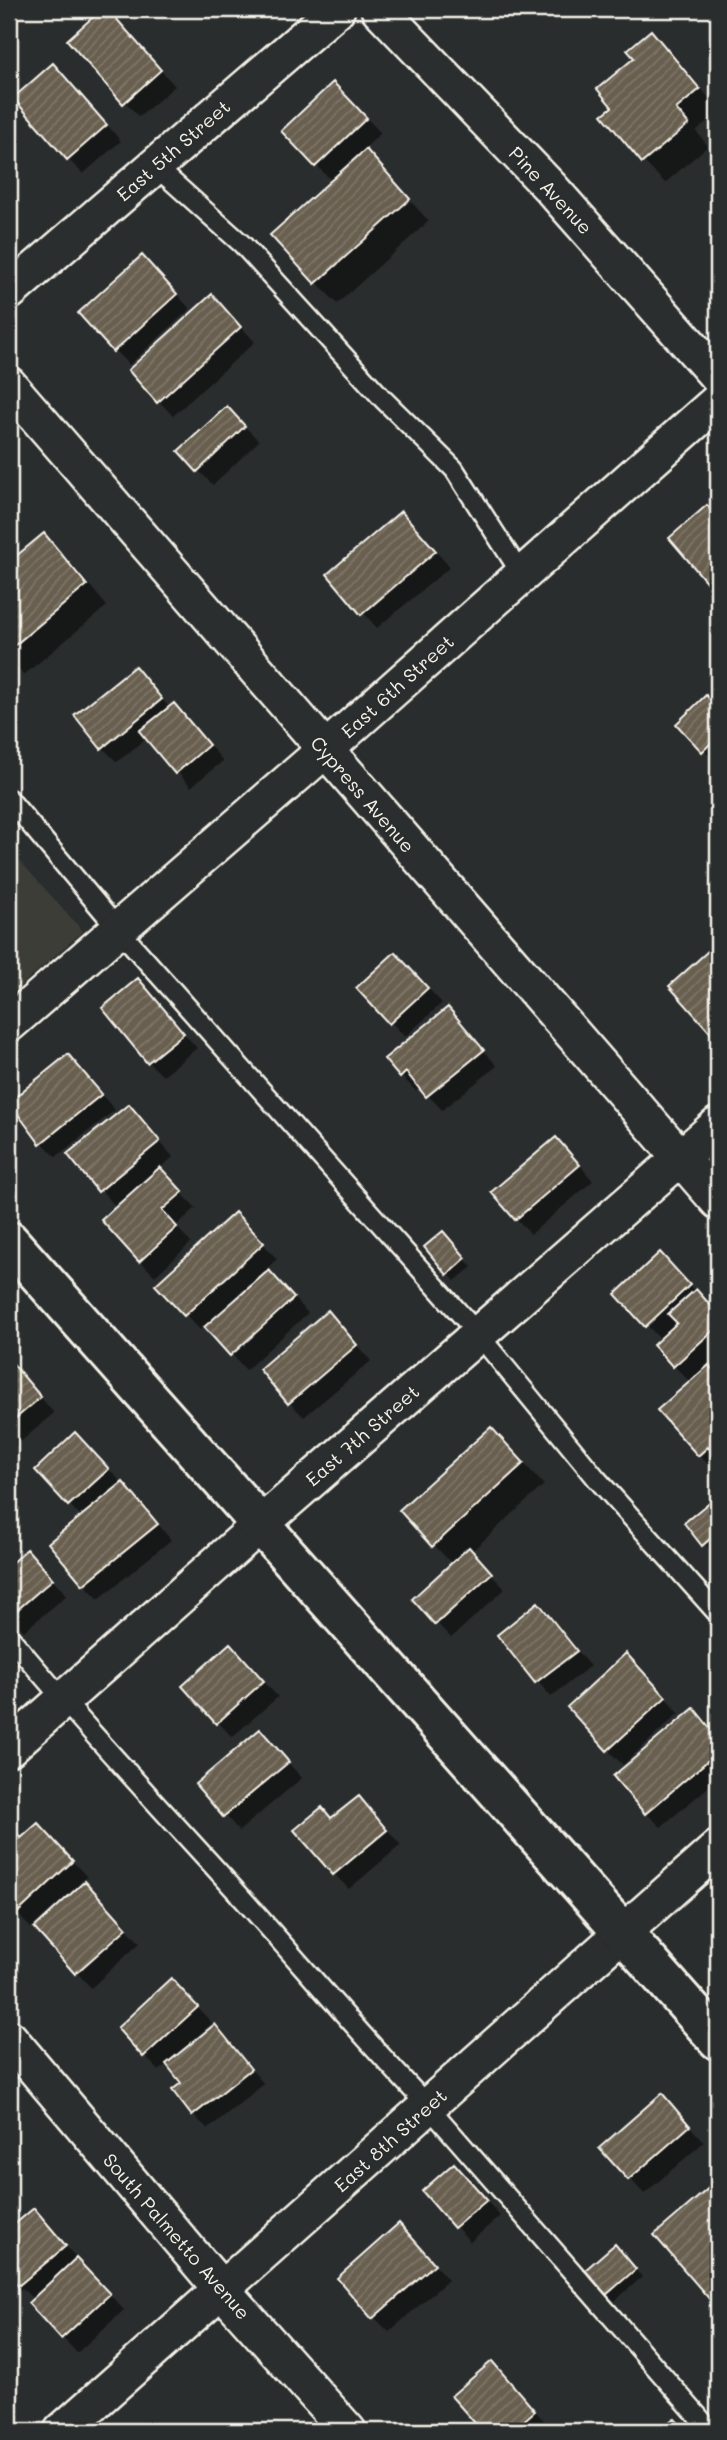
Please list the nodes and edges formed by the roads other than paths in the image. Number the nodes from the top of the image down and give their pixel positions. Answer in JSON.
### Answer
{"nodes":[{"id":1,"x":337,"y":9,"type":"edge"},
{"id":2,"x":379,"y":9,"type":"edge"},
{"id":3,"x":155,"y":166,"type":"junction"},
{"id":4,"x":9,"y":292,"type":"edge"},
{"id":5,"x":718,"y":377,"type":"edge"},
{"id":6,"x":9,"y":385,"type":"edge"},
{"id":7,"x":718,"y":401,"type":"edge"},
{"id":8,"x":522,"y":575,"type":"junction"},
{"id":9,"x":325,"y":750,"type":"junction"},
{"id":10,"x":9,"y":799,"type":"edge"},
{"id":11,"x":118,"y":929,"type":"junction"},
{"id":12,"x":9,"y":1024,"type":"edge"},
{"id":13,"x":718,"y":1125,"type":"edge"},
{"id":14,"x":680,"y":1158,"type":"junction"},
{"id":15,"x":718,"y":1202,"type":"edge"},
{"id":16,"x":9,"y":1241,"type":"edge"},
{"id":17,"x":478,"y":1334,"type":"junction"},
{"id":18,"x":261,"y":1524,"type":"junction"},
{"id":19,"x":718,"y":1614,"type":"edge"},
{"id":20,"x":9,"y":1636,"type":"edge"},
{"id":21,"x":62,"y":1700,"type":"junction"},
{"id":22,"x":9,"y":1748,"type":"edge"},
{"id":23,"x":718,"y":1849,"type":"edge"},
{"id":24,"x":623,"y":1931,"type":"junction"},
{"id":25,"x":9,"y":2038,"type":"edge"},
{"id":26,"x":718,"y":2040,"type":"edge"},
{"id":27,"x":428,"y":2106,"type":"junction"},
{"id":28,"x":222,"y":2290,"type":"junction"},
{"id":29,"x":62,"y":2431,"type":"edge"},
{"id":30,"x":348,"y":2431,"type":"edge"},
{"id":31,"x":711,"y":2431,"type":"edge"}],
"edges":[{"from":1,"to":3,"type":"street","name":"East 5th Street"},
{"from":2,"to":5,"type":"street","name":"Pine Avenue"},
{"from":3,"to":4,"type":"street","name":"East 5th Street"},
{"from":3,"to":8,"type":"lane"},
{"from":6,"to":9,"type":"street","name":"Cypress Avenue"},
{"from":7,"to":8,"type":"street","name":"East 6th Street"},
{"from":8,"to":9,"type":"street","name":"East 6th Street"},
{"from":9,"to":11,"type":"street","name":"East 6th Street"},
{"from":9,"to":14,"type":"street","name":"Cypress Avenue"},
{"from":10,"to":11,"type":"lane"},
{"from":11,"to":12,"type":"street","name":"East 6th Street"},
{"from":11,"to":17,"type":"lane"},
{"from":13,"to":14,"type":"street","name":"East 7th Street"},
{"from":14,"to":15,"type":"street","name":"Cypress Avenue"},
{"from":14,"to":17,"type":"street","name":"East 7th Street"},
{"from":16,"to":18,"type":"main road"},
{"from":17,"to":18,"type":"street","name":"East 7th Street"},
{"from":17,"to":19,"type":"lane"},
{"from":18,"to":21,"type":"street","name":"East 7th Street"},
{"from":18,"to":24,"type":"main road"},
{"from":20,"to":21,"type":"lane"},
{"from":21,"to":22,"type":"street","name":"East 7th Street"},
{"from":21,"to":27,"type":"lane"},
{"from":23,"to":24,"type":"street","name":"East 8th Street"},
{"from":24,"to":26,"type":"main road"},
{"from":24,"to":27,"type":"street","name":"East 8th Street"},
{"from":25,"to":28,"type":"street","name":"South Palmetto Avenue"},
{"from":27,"to":28,"type":"street","name":"East 8th Street"},
{"from":27,"to":31,"type":"lane"},
{"from":28,"to":29,"type":"street","name":"East 8th Street"},
{"from":28,"to":30,"type":"street","name":"South Palmetto Avenue"}]}
